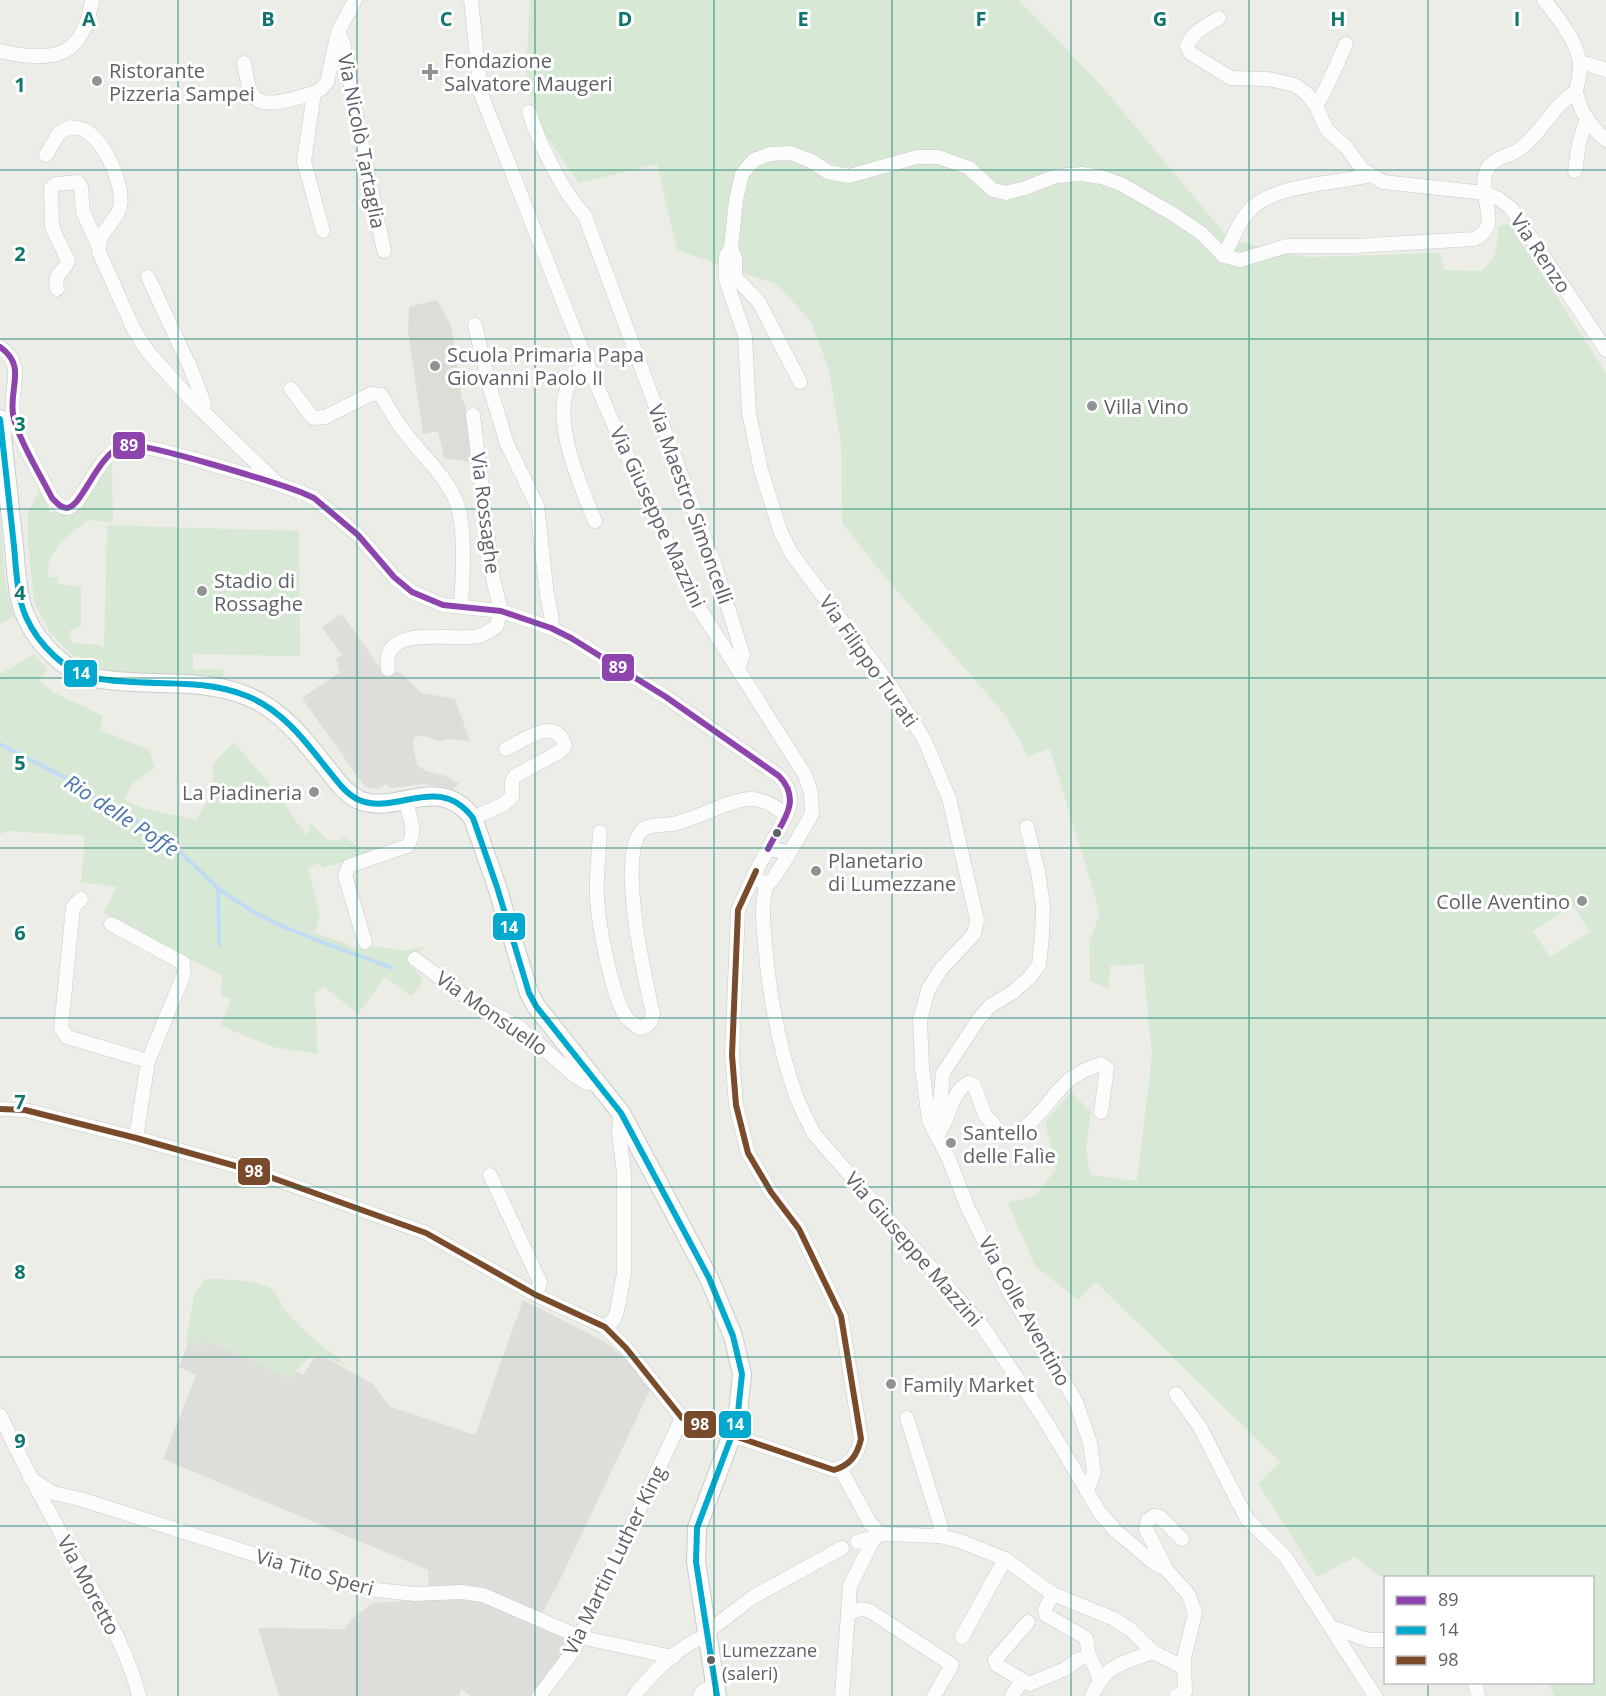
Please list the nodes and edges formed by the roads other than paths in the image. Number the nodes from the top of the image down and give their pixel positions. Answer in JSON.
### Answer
{"nodes":[{"id":1,"x":92,"y":0,"type":"edge"},
{"id":2,"x":355,"y":0,"type":"edge"},
{"id":3,"x":471,"y":0,"type":"edge"},
{"id":4,"x":1544,"y":0,"type":"edge"},
{"id":5,"x":1219,"y":18,"type":"dead end"},
{"id":6,"x":338,"y":32,"type":"junction"},
{"id":7,"x":1346,"y":44,"type":"dead end"},
{"id":8,"x":0,"y":51,"type":"edge"},
{"id":9,"x":244,"y":63,"type":"dead end"},
{"id":10,"x":1580,"y":63,"type":"junction"},
{"id":11,"x":1606,"y":70,"type":"edge"},
{"id":12,"x":1576,"y":92,"type":"junction"},
{"id":13,"x":314,"y":93,"type":"junction"},
{"id":14,"x":1316,"y":106,"type":"junction"},
{"id":15,"x":529,"y":112,"type":"dead end"},
{"id":16,"x":1587,"y":118,"type":"junction"},
{"id":17,"x":1606,"y":140,"type":"edge"},
{"id":18,"x":46,"y":155,"type":"dead end"},
{"id":19,"x":1575,"y":171,"type":"dead end"},
{"id":20,"x":1372,"y":175,"type":"junction"},
{"id":21,"x":1485,"y":193,"type":"junction"},
{"id":22,"x":323,"y":231,"type":"dead end"},
{"id":23,"x":98,"y":244,"type":"junction"},
{"id":24,"x":732,"y":249,"type":"junction"},
{"id":25,"x":384,"y":251,"type":"dead end"},
{"id":26,"x":1224,"y":256,"type":"junction"},
{"id":27,"x":148,"y":277,"type":"dead end"},
{"id":28,"x":57,"y":289,"type":"dead end"},
{"id":29,"x":476,"y":325,"type":"dead end"},
{"id":30,"x":0,"y":347,"type":"edge"},
{"id":31,"x":1606,"y":349,"type":"edge"},
{"id":32,"x":588,"y":365,"type":"junction"},
{"id":33,"x":800,"y":382,"type":"dead end"},
{"id":34,"x":291,"y":389,"type":"dead end"},
{"id":35,"x":203,"y":412,"type":"junction"},
{"id":36,"x":473,"y":415,"type":"dead end"},
{"id":37,"x":0,"y":419,"type":"edge"},
{"id":38,"x":278,"y":485,"type":"junction"},
{"id":39,"x":595,"y":521,"type":"dead end"},
{"id":40,"x":461,"y":605,"type":"junction"},
{"id":41,"x":501,"y":611,"type":"junction"},
{"id":42,"x":551,"y":628,"type":"junction"},
{"id":43,"x":738,"y":667,"type":"junction"},
{"id":44,"x":388,"y":669,"type":"dead end"},
{"id":45,"x":506,"y":749,"type":"dead end"},
{"id":46,"x":405,"y":799,"type":"junction"},
{"id":47,"x":786,"y":816,"type":"junction"},
{"id":48,"x":473,"y":818,"type":"junction"},
{"id":49,"x":1027,"y":826,"type":"dead end"},
{"id":50,"x":600,"y":832,"type":"dead end"},
{"id":51,"x":778,"y":852,"type":"junction"},
{"id":52,"x":761,"y":879,"type":"junction"},
{"id":53,"x":81,"y":899,"type":"dead end"},
{"id":54,"x":111,"y":924,"type":"dead end"},
{"id":55,"x":365,"y":942,"type":"dead end"},
{"id":56,"x":415,"y":959,"type":"dead end"},
{"id":57,"x":148,"y":1061,"type":"junction"},
{"id":58,"x":599,"y":1084,"type":"junction"},
{"id":59,"x":2,"y":1105,"type":"edge"},
{"id":60,"x":1101,"y":1112,"type":"dead end"},
{"id":61,"x":621,"y":1113,"type":"junction"},
{"id":62,"x":937,"y":1135,"type":"junction"},
{"id":63,"x":136,"y":1138,"type":"junction"},
{"id":64,"x":636,"y":1139,"type":"junction"},
{"id":65,"x":622,"y":1154,"type":"junction"},
{"id":66,"x":648,"y":1162,"type":"junction"},
{"id":67,"x":624,"y":1174,"type":"junction"},
{"id":68,"x":490,"y":1175,"type":"dead end"},
{"id":69,"x":536,"y":1294,"type":"junction"},
{"id":70,"x":604,"y":1327,"type":"junction"},
{"id":71,"x":1176,"y":1394,"type":"dead end"},
{"id":72,"x":0,"y":1415,"type":"edge"},
{"id":73,"x":682,"y":1418,"type":"junction"},
{"id":74,"x":907,"y":1418,"type":"dead end"},
{"id":75,"x":732,"y":1435,"type":"junction"},
{"id":76,"x":840,"y":1468,"type":"junction"},
{"id":77,"x":30,"y":1478,"type":"junction"},
{"id":78,"x":1087,"y":1491,"type":"junction"},
{"id":79,"x":939,"y":1536,"type":"junction"},
{"id":80,"x":876,"y":1537,"type":"junction"},
{"id":81,"x":1182,"y":1539,"type":"dead end"},
{"id":82,"x":857,"y":1542,"type":"dead end"},
{"id":83,"x":842,"y":1548,"type":"dead end"},
{"id":84,"x":1005,"y":1559,"type":"junction"},
{"id":85,"x":1166,"y":1569,"type":"junction"},
{"id":86,"x":1053,"y":1594,"type":"junction"},
{"id":87,"x":849,"y":1614,"type":"junction"},
{"id":88,"x":1028,"y":1623,"type":"dead end"},
{"id":89,"x":1333,"y":1631,"type":"junction"},
{"id":90,"x":707,"y":1634,"type":"junction"},
{"id":91,"x":580,"y":1637,"type":"junction"},
{"id":92,"x":962,"y":1637,"type":"dead end"},
{"id":93,"x":1384,"y":1640,"type":"edge"},
{"id":94,"x":1153,"y":1652,"type":"junction"},
{"id":95,"x":1084,"y":1656,"type":"junction"},
{"id":96,"x":673,"y":1657,"type":"junction"},
{"id":97,"x":1183,"y":1667,"type":"junction"},
{"id":98,"x":1100,"y":1679,"type":"junction"},
{"id":99,"x":1022,"y":1680,"type":"junction"},
{"id":100,"x":711,"y":1692,"type":"edge"},
{"id":101,"x":1183,"y":1695,"type":"edge"},
{"id":102,"x":139,"y":1696,"type":"edge"},
{"id":103,"x":539,"y":1696,"type":"edge"},
{"id":104,"x":634,"y":1696,"type":"edge"},
{"id":105,"x":842,"y":1696,"type":"edge"},
{"id":106,"x":934,"y":1696,"type":"edge"},
{"id":107,"x":1012,"y":1696,"type":"edge"},
{"id":108,"x":1092,"y":1696,"type":"edge"},
{"id":109,"x":1376,"y":1696,"type":"edge"}],
"edges":[{"from":1,"to":8,"type":"street"},
{"from":2,"to":6,"type":"street","name":"Via Nicolò Tartaglia"},
{"from":3,"to":32,"type":"street","name":"Via Giuseppe Mazzini"},
{"from":4,"to":10,"type":"street"},
{"from":5,"to":14,"type":"street"},
{"from":6,"to":13,"type":"street","name":"Via Nicolò Tartaglia"},
{"from":6,"to":25,"type":"street","name":"Via Nicolò Tartaglia"},
{"from":7,"to":14,"type":"street"},
{"from":9,"to":13,"type":"street","name":"Via Nicolò Tartaglia"},
{"from":10,"to":11,"type":"street"},
{"from":10,"to":12,"type":"street"},
{"from":12,"to":16,"type":"street"},
{"from":12,"to":21,"type":"street"},
{"from":13,"to":22,"type":"street","name":"Via Nicolò Tartaglia"},
{"from":14,"to":20,"type":"street"},
{"from":15,"to":43,"type":"street","name":"Via Maestro Simoncelli"},
{"from":16,"to":17,"type":"street"},
{"from":16,"to":19,"type":"street"},
{"from":18,"to":23,"type":"street"},
{"from":20,"to":21,"type":"street"},
{"from":20,"to":26,"type":"street"},
{"from":21,"to":26,"type":"street"},
{"from":21,"to":31,"type":"street","name":"Via Renzo"},
{"from":23,"to":28,"type":"street"},
{"from":23,"to":35,"type":"street"},
{"from":24,"to":26,"type":"street","name":"Via Filippo Turati"},
{"from":24,"to":33,"type":"street","name":"Via Filippo Turati"},
{"from":24,"to":62,"type":"street","name":"Via Filippo Turati"},
{"from":27,"to":35,"type":"street"},
{"from":29,"to":42,"type":"street"},
{"from":30,"to":38,"type":"street"},
{"from":32,"to":39,"type":"street"},
{"from":32,"to":43,"type":"street","name":"Via Giuseppe Mazzini"},
{"from":34,"to":40,"type":"street"},
{"from":35,"to":38,"type":"street"},
{"from":36,"to":41,"type":"street","name":"Via Rossaghe"},
{"from":37,"to":46,"type":"main road"},
{"from":38,"to":40,"type":"street"},
{"from":40,"to":41,"type":"street"},
{"from":41,"to":42,"type":"street"},
{"from":41,"to":44,"type":"street"},
{"from":42,"to":47,"type":"street"},
{"from":43,"to":51,"type":"street","name":"Via Giuseppe Mazzini"},
{"from":45,"to":48,"type":"street"},
{"from":46,"to":48,"type":"main road"},
{"from":46,"to":55,"type":"street"},
{"from":47,"to":50,"type":"street"},
{"from":47,"to":51,"type":"street"},
{"from":48,"to":58,"type":"main road","name":"Via Monsuello"},
{"from":49,"to":62,"type":"street"},
{"from":51,"to":52,"type":"street","name":"Via Giuseppe Mazzini"},
{"from":51,"to":52,"type":"street","name":"Via Giuseppe Mazzini"},
{"from":52,"to":76,"type":"street"},
{"from":52,"to":78,"type":"street","name":"Via Giuseppe Mazzini"},
{"from":53,"to":57,"type":"street"},
{"from":54,"to":57,"type":"street"},
{"from":56,"to":58,"type":"street","name":"Via Monsuello"},
{"from":57,"to":63,"type":"street"},
{"from":58,"to":61,"type":"main road","name":"Via Monsuello"},
{"from":59,"to":63,"type":"street"},
{"from":60,"to":62,"type":"street"},
{"from":61,"to":64,"type":"main road","name":"Via Monsuello"},
{"from":61,"to":65,"type":"street"},
{"from":62,"to":78,"type":"street","name":"Via Colle Aventino"},
{"from":63,"to":69,"type":"street"},
{"from":64,"to":65,"type":"street"},
{"from":64,"to":66,"type":"main road","name":"Via Monsuello"},
{"from":65,"to":67,"type":"street"},
{"from":66,"to":67,"type":"street"},
{"from":66,"to":75,"type":"main road","name":"Via Monsuello"},
{"from":67,"to":70,"type":"street"},
{"from":68,"to":69,"type":"street"},
{"from":69,"to":70,"type":"street"},
{"from":70,"to":73,"type":"street"},
{"from":71,"to":89,"type":"street"},
{"from":72,"to":77,"type":"street"},
{"from":73,"to":75,"type":"street"},
{"from":73,"to":91,"type":"street","name":"Via Martin Luther King"},
{"from":74,"to":79,"type":"street"},
{"from":75,"to":76,"type":"street"},
{"from":75,"to":90,"type":"main road","name":"Via Monsuello"},
{"from":76,"to":80,"type":"street"},
{"from":77,"to":91,"type":"street","name":"Via Tito Speri"},
{"from":77,"to":102,"type":"street","name":"Via Moretto"},
{"from":78,"to":85,"type":"street","name":"Via Giuseppe Mazzini"},
{"from":79,"to":80,"type":"street"},
{"from":79,"to":84,"type":"street"},
{"from":80,"to":82,"type":"street"},
{"from":80,"to":87,"type":"street"},
{"from":81,"to":85,"type":"street","name":"Via Giuseppe Mazzini"},
{"from":83,"to":90,"type":"street"},
{"from":84,"to":86,"type":"street"},
{"from":84,"to":92,"type":"street"},
{"from":85,"to":97,"type":"street","name":"Via Giuseppe Mazzini"},
{"from":86,"to":94,"type":"street"},
{"from":86,"to":95,"type":"street"},
{"from":87,"to":105,"type":"street"},
{"from":87,"to":106,"type":"street"},
{"from":88,"to":99,"type":"street"},
{"from":89,"to":93,"type":"street"},
{"from":89,"to":109,"type":"street"},
{"from":90,"to":96,"type":"street"},
{"from":90,"to":100,"type":"main road","name":"Via Monsuello"},
{"from":91,"to":96,"type":"street","name":"Via Tito Speri"},
{"from":91,"to":103,"type":"street","name":"Via Martin Luther King"},
{"from":94,"to":97,"type":"street"},
{"from":94,"to":98,"type":"street"},
{"from":95,"to":98,"type":"street"},
{"from":95,"to":99,"type":"street"},
{"from":96,"to":104,"type":"street"},
{"from":97,"to":101,"type":"street","name":"Via Giuseppe Mazzini"},
{"from":98,"to":108,"type":"street"},
{"from":99,"to":107,"type":"street"}]}
